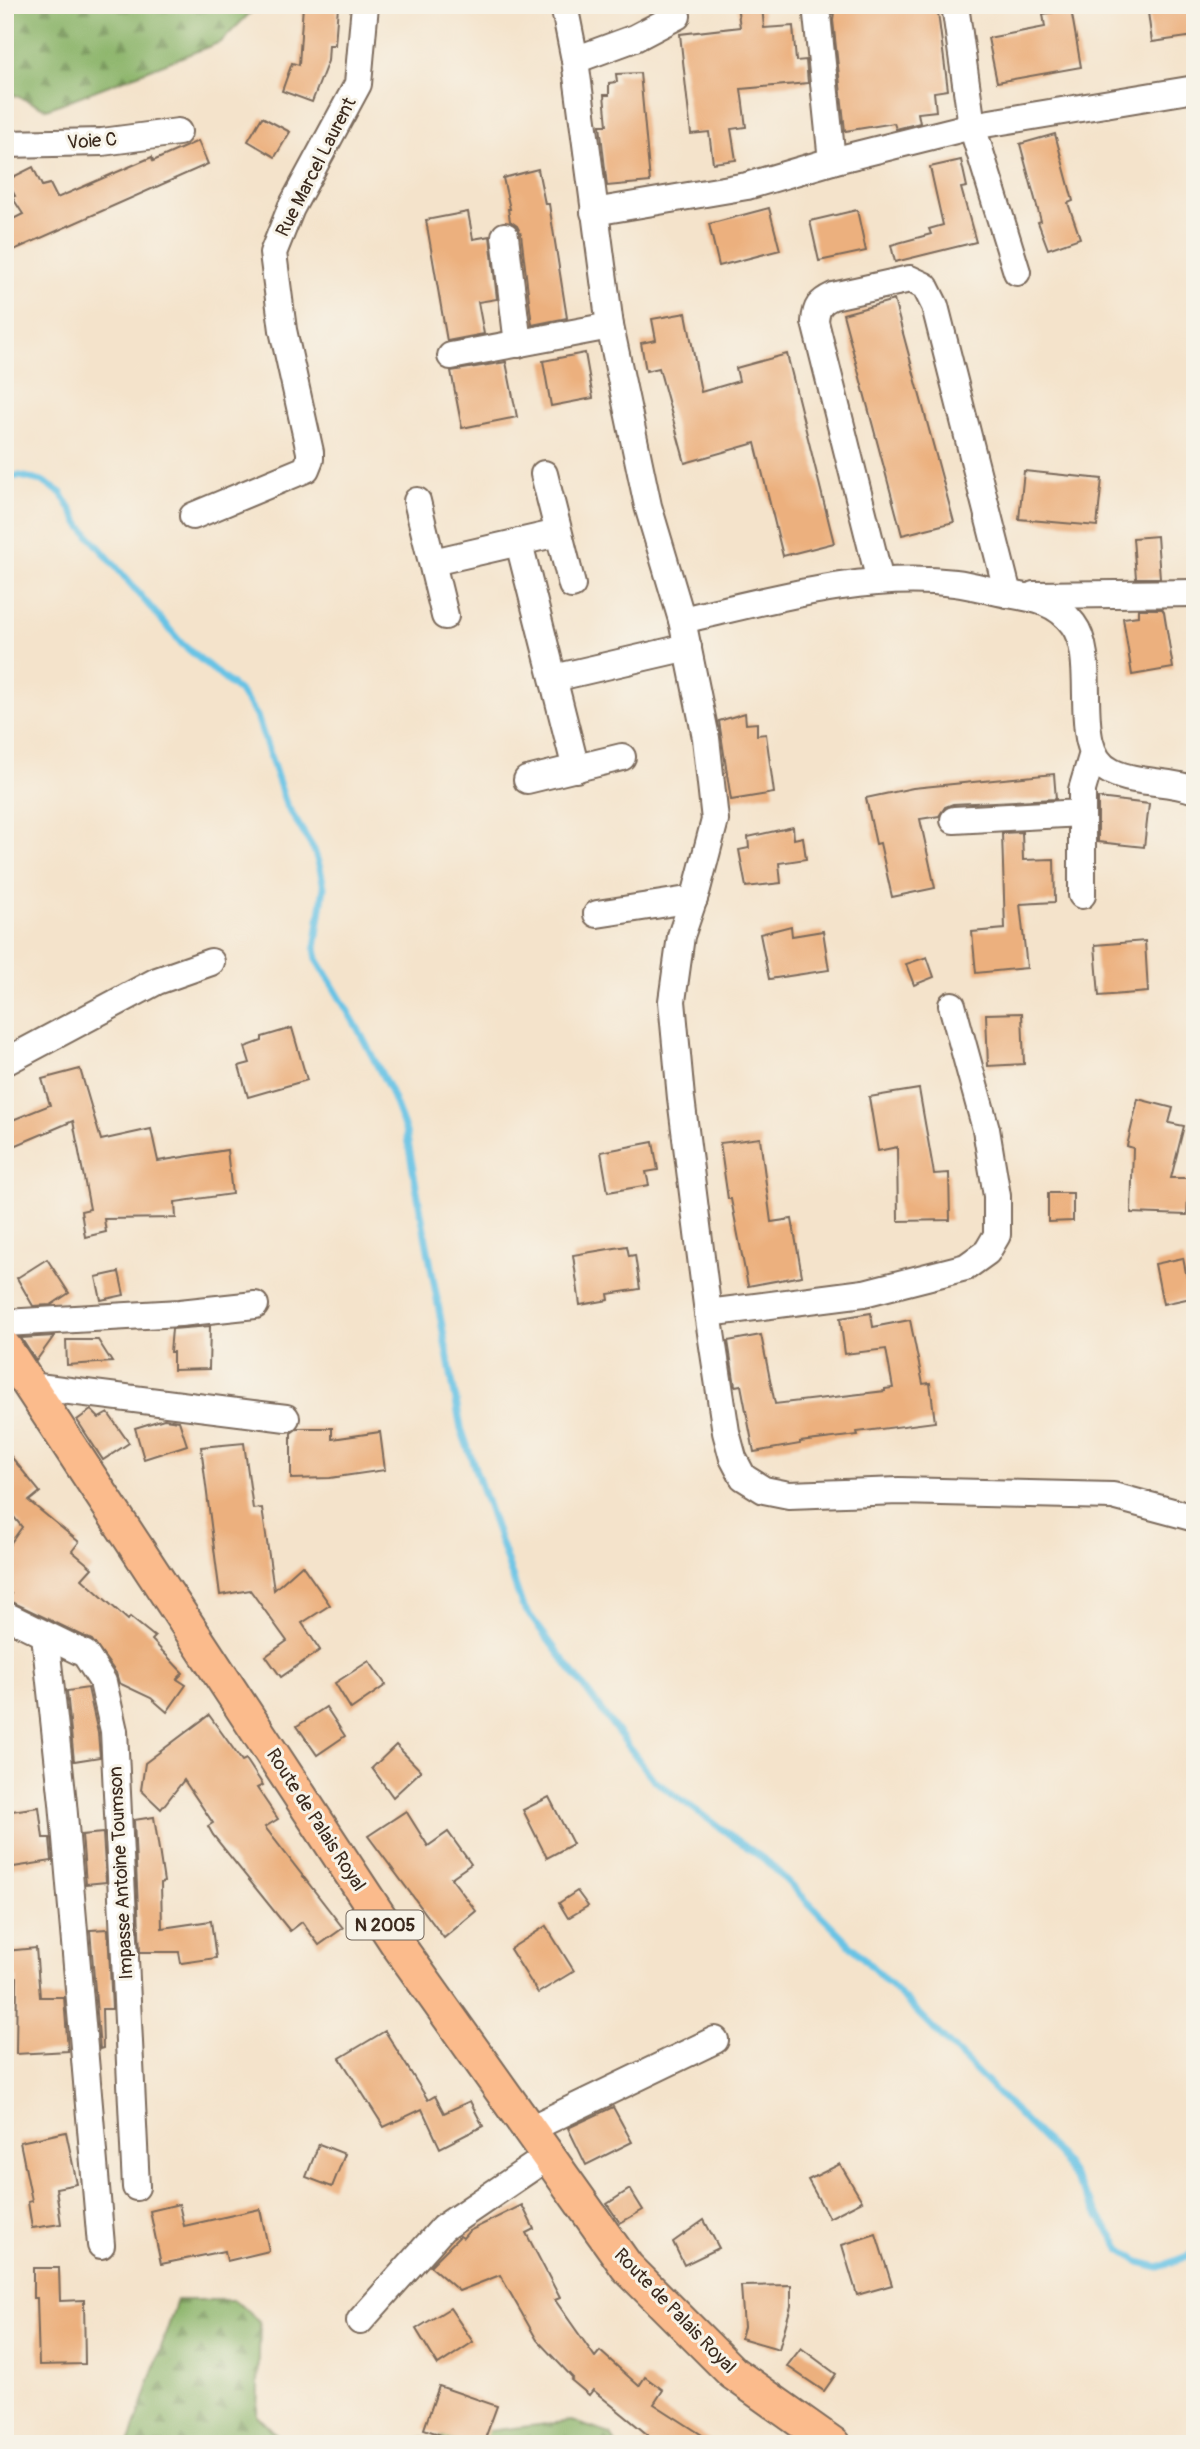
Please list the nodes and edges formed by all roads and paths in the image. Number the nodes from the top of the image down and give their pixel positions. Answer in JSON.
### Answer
{"nodes":[{"id":1,"x":365,"y":5,"type":"edge"},
{"id":2,"x":564,"y":5,"type":"edge"},
{"id":3,"x":816,"y":5,"type":"edge"},
{"id":4,"x":955,"y":5,"type":"edge"},
{"id":5,"x":677,"y":16,"type":"dead end"},
{"id":6,"x":575,"y":60,"type":"junction"},
{"id":7,"x":1195,"y":89,"type":"edge"},
{"id":8,"x":972,"y":126,"type":"junction"},
{"id":9,"x":178,"y":132,"type":"dead end"},
{"id":10,"x":5,"y":144,"type":"edge"},
{"id":11,"x":832,"y":161,"type":"junction"},
{"id":12,"x":594,"y":212,"type":"junction"},
{"id":13,"x":505,"y":236,"type":"dead end"},
{"id":14,"x":1017,"y":272,"type":"dead end"},
{"id":15,"x":610,"y":326,"type":"junction"},
{"id":16,"x":518,"y":344,"type":"junction"},
{"id":17,"x":452,"y":356,"type":"dead end"},
{"id":18,"x":544,"y":474,"type":"dead end"},
{"id":19,"x":417,"y":501,"type":"dead end"},
{"id":20,"x":193,"y":516,"type":"dead end"},
{"id":21,"x":558,"y":533,"type":"junction"},
{"id":22,"x":519,"y":543,"type":"junction"},
{"id":23,"x":433,"y":562,"type":"junction"},
{"id":24,"x":880,"y":581,"type":"junction"},
{"id":25,"x":572,"y":585,"type":"dead end"},
{"id":26,"x":1195,"y":593,"type":"edge"},
{"id":27,"x":1017,"y":594,"type":"junction"},
{"id":28,"x":445,"y":616,"type":"dead end"},
{"id":29,"x":682,"y":620,"type":"junction"},
{"id":30,"x":688,"y":647,"type":"junction"},
{"id":31,"x":554,"y":678,"type":"junction"},
{"id":32,"x":1093,"y":752,"type":"junction"},
{"id":33,"x":622,"y":757,"type":"dead end"},
{"id":34,"x":576,"y":769,"type":"junction"},
{"id":35,"x":527,"y":780,"type":"dead end"},
{"id":36,"x":1190,"y":787,"type":"edge"},
{"id":37,"x":1082,"y":813,"type":"junction"},
{"id":38,"x":954,"y":820,"type":"dead end"},
{"id":39,"x":1082,"y":895,"type":"dead end"},
{"id":40,"x":694,"y":899,"type":"junction"},
{"id":41,"x":597,"y":914,"type":"dead end"},
{"id":42,"x":211,"y":962,"type":"dead end"},
{"id":43,"x":952,"y":1005,"type":"dead end"},
{"id":44,"x":5,"y":1062,"type":"edge"},
{"id":45,"x":255,"y":1305,"type":"dead end"},
{"id":46,"x":708,"y":1313,"type":"junction"},
{"id":47,"x":5,"y":1323,"type":"edge"},
{"id":48,"x":5,"y":1348,"type":"edge"},
{"id":49,"x":30,"y":1386,"type":"junction"},
{"id":50,"x":286,"y":1418,"type":"dead end"},
{"id":51,"x":1195,"y":1518,"type":"edge"},
{"id":52,"x":5,"y":1615,"type":"edge"},
{"id":53,"x":45,"y":1635,"type":"junction"},
{"id":54,"x":715,"y":2040,"type":"dead end"},
{"id":55,"x":528,"y":2130,"type":"junction"},
{"id":56,"x":547,"y":2157,"type":"junction"},
{"id":57,"x":136,"y":2187,"type":"dead end"},
{"id":58,"x":101,"y":2245,"type":"dead end"},
{"id":59,"x":360,"y":2321,"type":"dead end"},
{"id":60,"x":833,"y":2444,"type":"edge"}],
"edges":[{"from":1,"to":20,"type":"street","name":"Rue Marcel Laurent"},
{"from":2,"to":6,"type":"street"},
{"from":3,"to":11,"type":"street"},
{"from":4,"to":8,"type":"street"},
{"from":5,"to":6,"type":"street"},
{"from":6,"to":12,"type":"street"},
{"from":7,"to":8,"type":"street"},
{"from":8,"to":11,"type":"street"},
{"from":8,"to":14,"type":"street"},
{"from":9,"to":10,"type":"street","name":"Voie C"},
{"from":11,"to":12,"type":"street"},
{"from":12,"to":15,"type":"street"},
{"from":13,"to":16,"type":"street"},
{"from":15,"to":16,"type":"street"},
{"from":15,"to":29,"type":"street"},
{"from":16,"to":17,"type":"street"},
{"from":18,"to":21,"type":"street"},
{"from":19,"to":23,"type":"street"},
{"from":21,"to":22,"type":"street"},
{"from":21,"to":25,"type":"street"},
{"from":22,"to":23,"type":"street"},
{"from":22,"to":31,"type":"street"},
{"from":23,"to":28,"type":"street"},
{"from":24,"to":27,"type":"street"},
{"from":24,"to":27,"type":"street"},
{"from":24,"to":29,"type":"street"},
{"from":26,"to":27,"type":"street"},
{"from":27,"to":32,"type":"street"},
{"from":29,"to":30,"type":"street"},
{"from":30,"to":31,"type":"street"},
{"from":30,"to":40,"type":"street"},
{"from":31,"to":34,"type":"street"},
{"from":32,"to":36,"type":"street"},
{"from":32,"to":37,"type":"street"},
{"from":33,"to":34,"type":"street"},
{"from":34,"to":35,"type":"street"},
{"from":37,"to":38,"type":"street"},
{"from":37,"to":39,"type":"street"},
{"from":40,"to":41,"type":"street"},
{"from":40,"to":46,"type":"street"},
{"from":42,"to":44,"type":"street"},
{"from":43,"to":46,"type":"street"},
{"from":45,"to":47,"type":"street"},
{"from":46,"to":51,"type":"street"},
{"from":48,"to":49,"type":"main road","name":"Route de Palais Royal","number":"N 2005"},
{"from":49,"to":50,"type":"street"},
{"from":49,"to":55,"type":"main road","name":"Route de Palais Royal","number":"N 2005"},
{"from":52,"to":53,"type":"street","name":"Impasse Antoine Toumson"},
{"from":53,"to":57,"type":"street","name":"Impasse Antoine Toumson"},
{"from":53,"to":58,"type":"street"},
{"from":54,"to":55,"type":"street"},
{"from":55,"to":56,"type":"main road","name":"Route de Palais Royal","number":"N 2005"},
{"from":56,"to":59,"type":"street"},
{"from":56,"to":60,"type":"main road","name":"Route de Palais Royal","number":"N 2005"}]}
